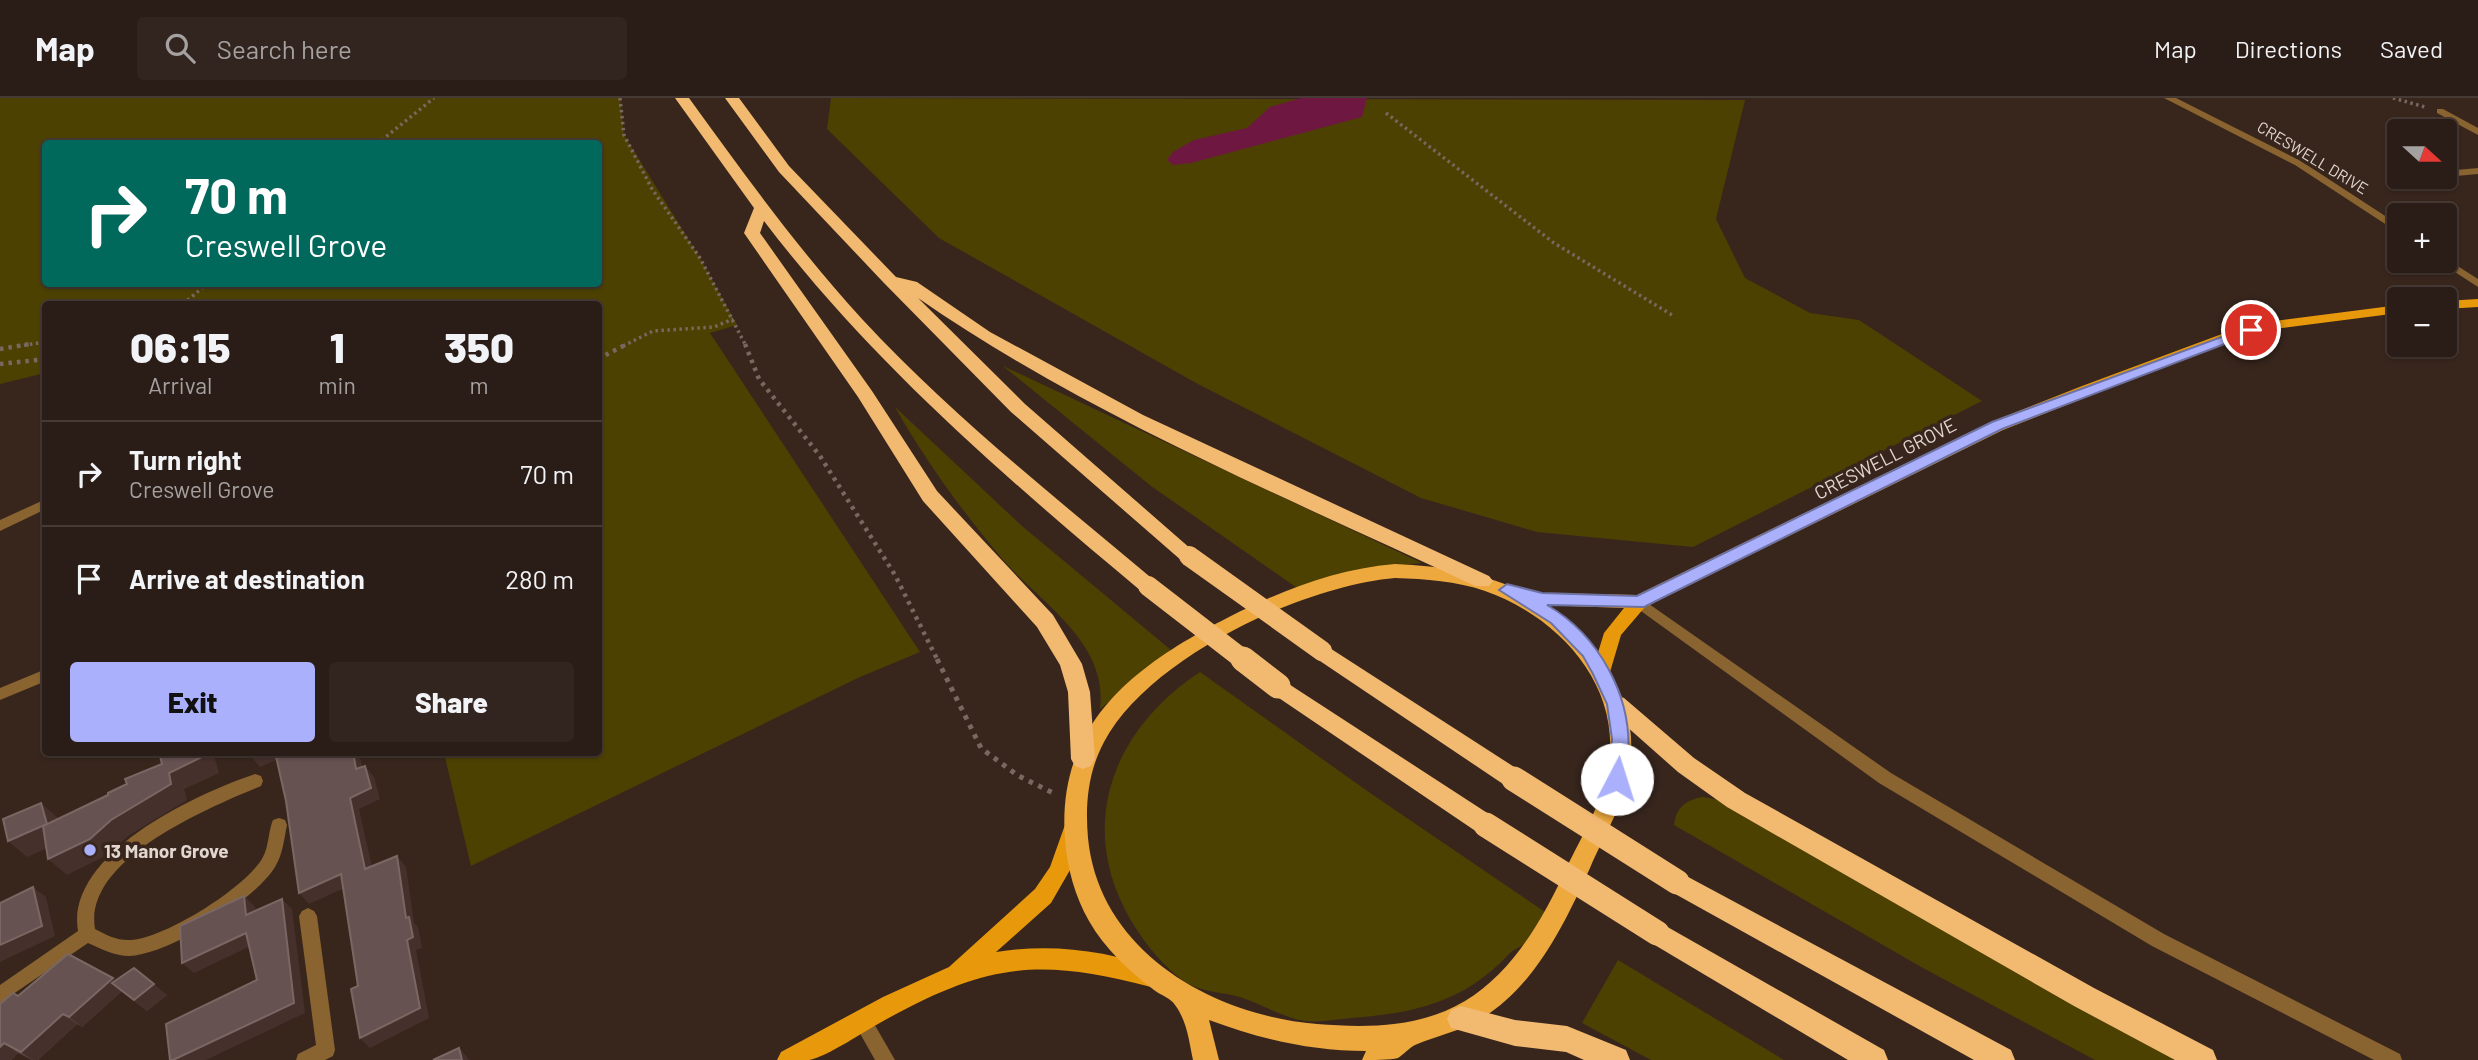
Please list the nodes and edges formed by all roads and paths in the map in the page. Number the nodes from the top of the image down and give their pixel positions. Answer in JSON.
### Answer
{"nodes":[{"id":1,"x":433,"y":98,"type":"edge"},
{"id":2,"x":620,"y":98,"type":"edge"},
{"id":3,"x":682,"y":98,"type":"edge"},
{"id":4,"x":732,"y":98,"type":"edge"},
{"id":5,"x":2169,"y":98,"type":"edge"},
{"id":6,"x":2393,"y":98,"type":"edge"},
{"id":7,"x":2440,"y":111,"type":"joint"},
{"id":8,"x":1386,"y":113,"type":"dead end"},
{"id":9,"x":2478,"y":132,"type":"edge"},
{"id":10,"x":382,"y":140,"type":"edge"},
{"id":11,"x":2478,"y":171,"type":"edge"},
{"id":12,"x":2457,"y":173,"type":"edge"},
{"id":13,"x":762,"y":206,"type":"junction"},
{"id":14,"x":2387,"y":222,"type":"edge"},
{"id":15,"x":2457,"y":270,"type":"edge"},
{"id":16,"x":890,"y":280,"type":"junction"},
{"id":17,"x":2478,"y":284,"type":"edge"},
{"id":18,"x":204,"y":287,"type":"edge"},
{"id":19,"x":193,"y":301,"type":"edge"},
{"id":20,"x":2478,"y":303,"type":"edge"},
{"id":21,"x":2457,"y":304,"type":"edge"},
{"id":22,"x":2387,"y":310,"type":"edge"},
{"id":23,"x":1672,"y":315,"type":"dead end"},
{"id":24,"x":733,"y":319,"type":"junction"},
{"id":25,"x":42,"y":343,"type":"edge"},
{"id":26,"x":0,"y":349,"type":"edge"},
{"id":27,"x":602,"y":357,"type":"edge"},
{"id":28,"x":42,"y":359,"type":"edge"},
{"id":29,"x":0,"y":364,"type":"edge"},
{"id":30,"x":42,"y":505,"type":"edge"},
{"id":31,"x":0,"y":527,"type":"edge"},
{"id":32,"x":1482,"y":581,"type":"junction"},
{"id":33,"x":1507,"y":590,"type":"junction"},
{"id":34,"x":1639,"y":602,"type":"junction"},
{"id":35,"x":1601,"y":672,"type":"junction"},
{"id":36,"x":42,"y":677,"type":"edge"},
{"id":37,"x":0,"y":694,"type":"edge"},
{"id":38,"x":1616,"y":704,"type":"junction"},
{"id":39,"x":1083,"y":759,"type":"junction"},
{"id":40,"x":255,"y":781,"type":"dead end"},
{"id":41,"x":1074,"y":816,"type":"junction"},
{"id":42,"x":279,"y":825,"type":"dead end"},
{"id":43,"x":308,"y":916,"type":"dead end"},
{"id":44,"x":87,"y":934,"type":"junction"},
{"id":45,"x":956,"y":975,"type":"junction"},
{"id":46,"x":1151,"y":977,"type":"junction"},
{"id":47,"x":0,"y":995,"type":"edge"},
{"id":48,"x":1185,"y":998,"type":"junction"},
{"id":49,"x":1461,"y":1019,"type":"junction"},
{"id":50,"x":862,"y":1020,"type":"junction"},
{"id":51,"x":1408,"y":1034,"type":"junction"},
{"id":52,"x":306,"y":1060,"type":"edge"},
{"id":53,"x":789,"y":1060,"type":"edge"},
{"id":54,"x":886,"y":1060,"type":"edge"},
{"id":55,"x":1206,"y":1060,"type":"edge"},
{"id":56,"x":1376,"y":1060,"type":"edge"},
{"id":57,"x":1616,"y":1060,"type":"edge"},
{"id":58,"x":1874,"y":1060,"type":"edge"},
{"id":59,"x":2001,"y":1060,"type":"edge"},
{"id":60,"x":2203,"y":1060,"type":"edge"},
{"id":61,"x":2393,"y":1060,"type":"edge"}],
"edges":[{"from":1,"to":10,"type":"path"},
{"from":2,"to":24,"type":"path"},
{"from":3,"to":13,"type":"highway"},
{"from":4,"to":16,"type":"highway"},
{"from":5,"to":14,"type":"street","name":"CRESWELL DRIVE"},
{"from":6,"to":7,"type":"path"},
{"from":7,"to":9,"type":"street"},
{"from":8,"to":23,"type":"path"},
{"from":11,"to":12,"type":"street"},
{"from":13,"to":39,"type":"highway"},
{"from":13,"to":58,"type":"highway","bridge":true},
{"from":15,"to":17,"type":"street"},
{"from":16,"to":32,"type":"highway"},
{"from":16,"to":59,"type":"highway","bridge":true},
{"from":18,"to":19,"type":"path"},
{"from":20,"to":21,"type":"main road"},
{"from":22,"to":34,"type":"main road","name":"CRESWELL GROVE"},
{"from":24,"to":27,"type":"path"},
{"from":24,"to":41,"type":"path"},
{"from":25,"to":26,"type":"path"},
{"from":28,"to":29,"type":"path"},
{"from":30,"to":31,"type":"street"},
{"from":32,"to":33,"type":"highway"},
{"from":32,"to":39,"type":"highway"},
{"from":33,"to":34,"type":"main road","name":"CRESWELL GROVE"},
{"from":33,"to":35,"type":"highway"},
{"from":34,"to":35,"type":"main road","name":"CRESWELL GROVE"},
{"from":34,"to":61,"type":"street"},
{"from":35,"to":38,"type":"highway"},
{"from":36,"to":37,"type":"street"},
{"from":38,"to":49,"type":"highway"},
{"from":38,"to":60,"type":"highway"},
{"from":39,"to":41,"type":"highway"},
{"from":40,"to":44,"type":"street"},
{"from":41,"to":45,"type":"main road"},
{"from":41,"to":46,"type":"highway"},
{"from":42,"to":44,"type":"street"},
{"from":43,"to":52,"type":"street"},
{"from":44,"to":47,"type":"street"},
{"from":45,"to":46,"type":"main road"},
{"from":45,"to":50,"type":"main road"},
{"from":46,"to":48,"type":"highway"},
{"from":48,"to":51,"type":"highway"},
{"from":48,"to":55,"type":"highway"},
{"from":49,"to":51,"type":"highway"},
{"from":49,"to":57,"type":"highway"},
{"from":50,"to":53,"type":"main road"},
{"from":50,"to":54,"type":"street"},
{"from":51,"to":56,"type":"highway"}]}
